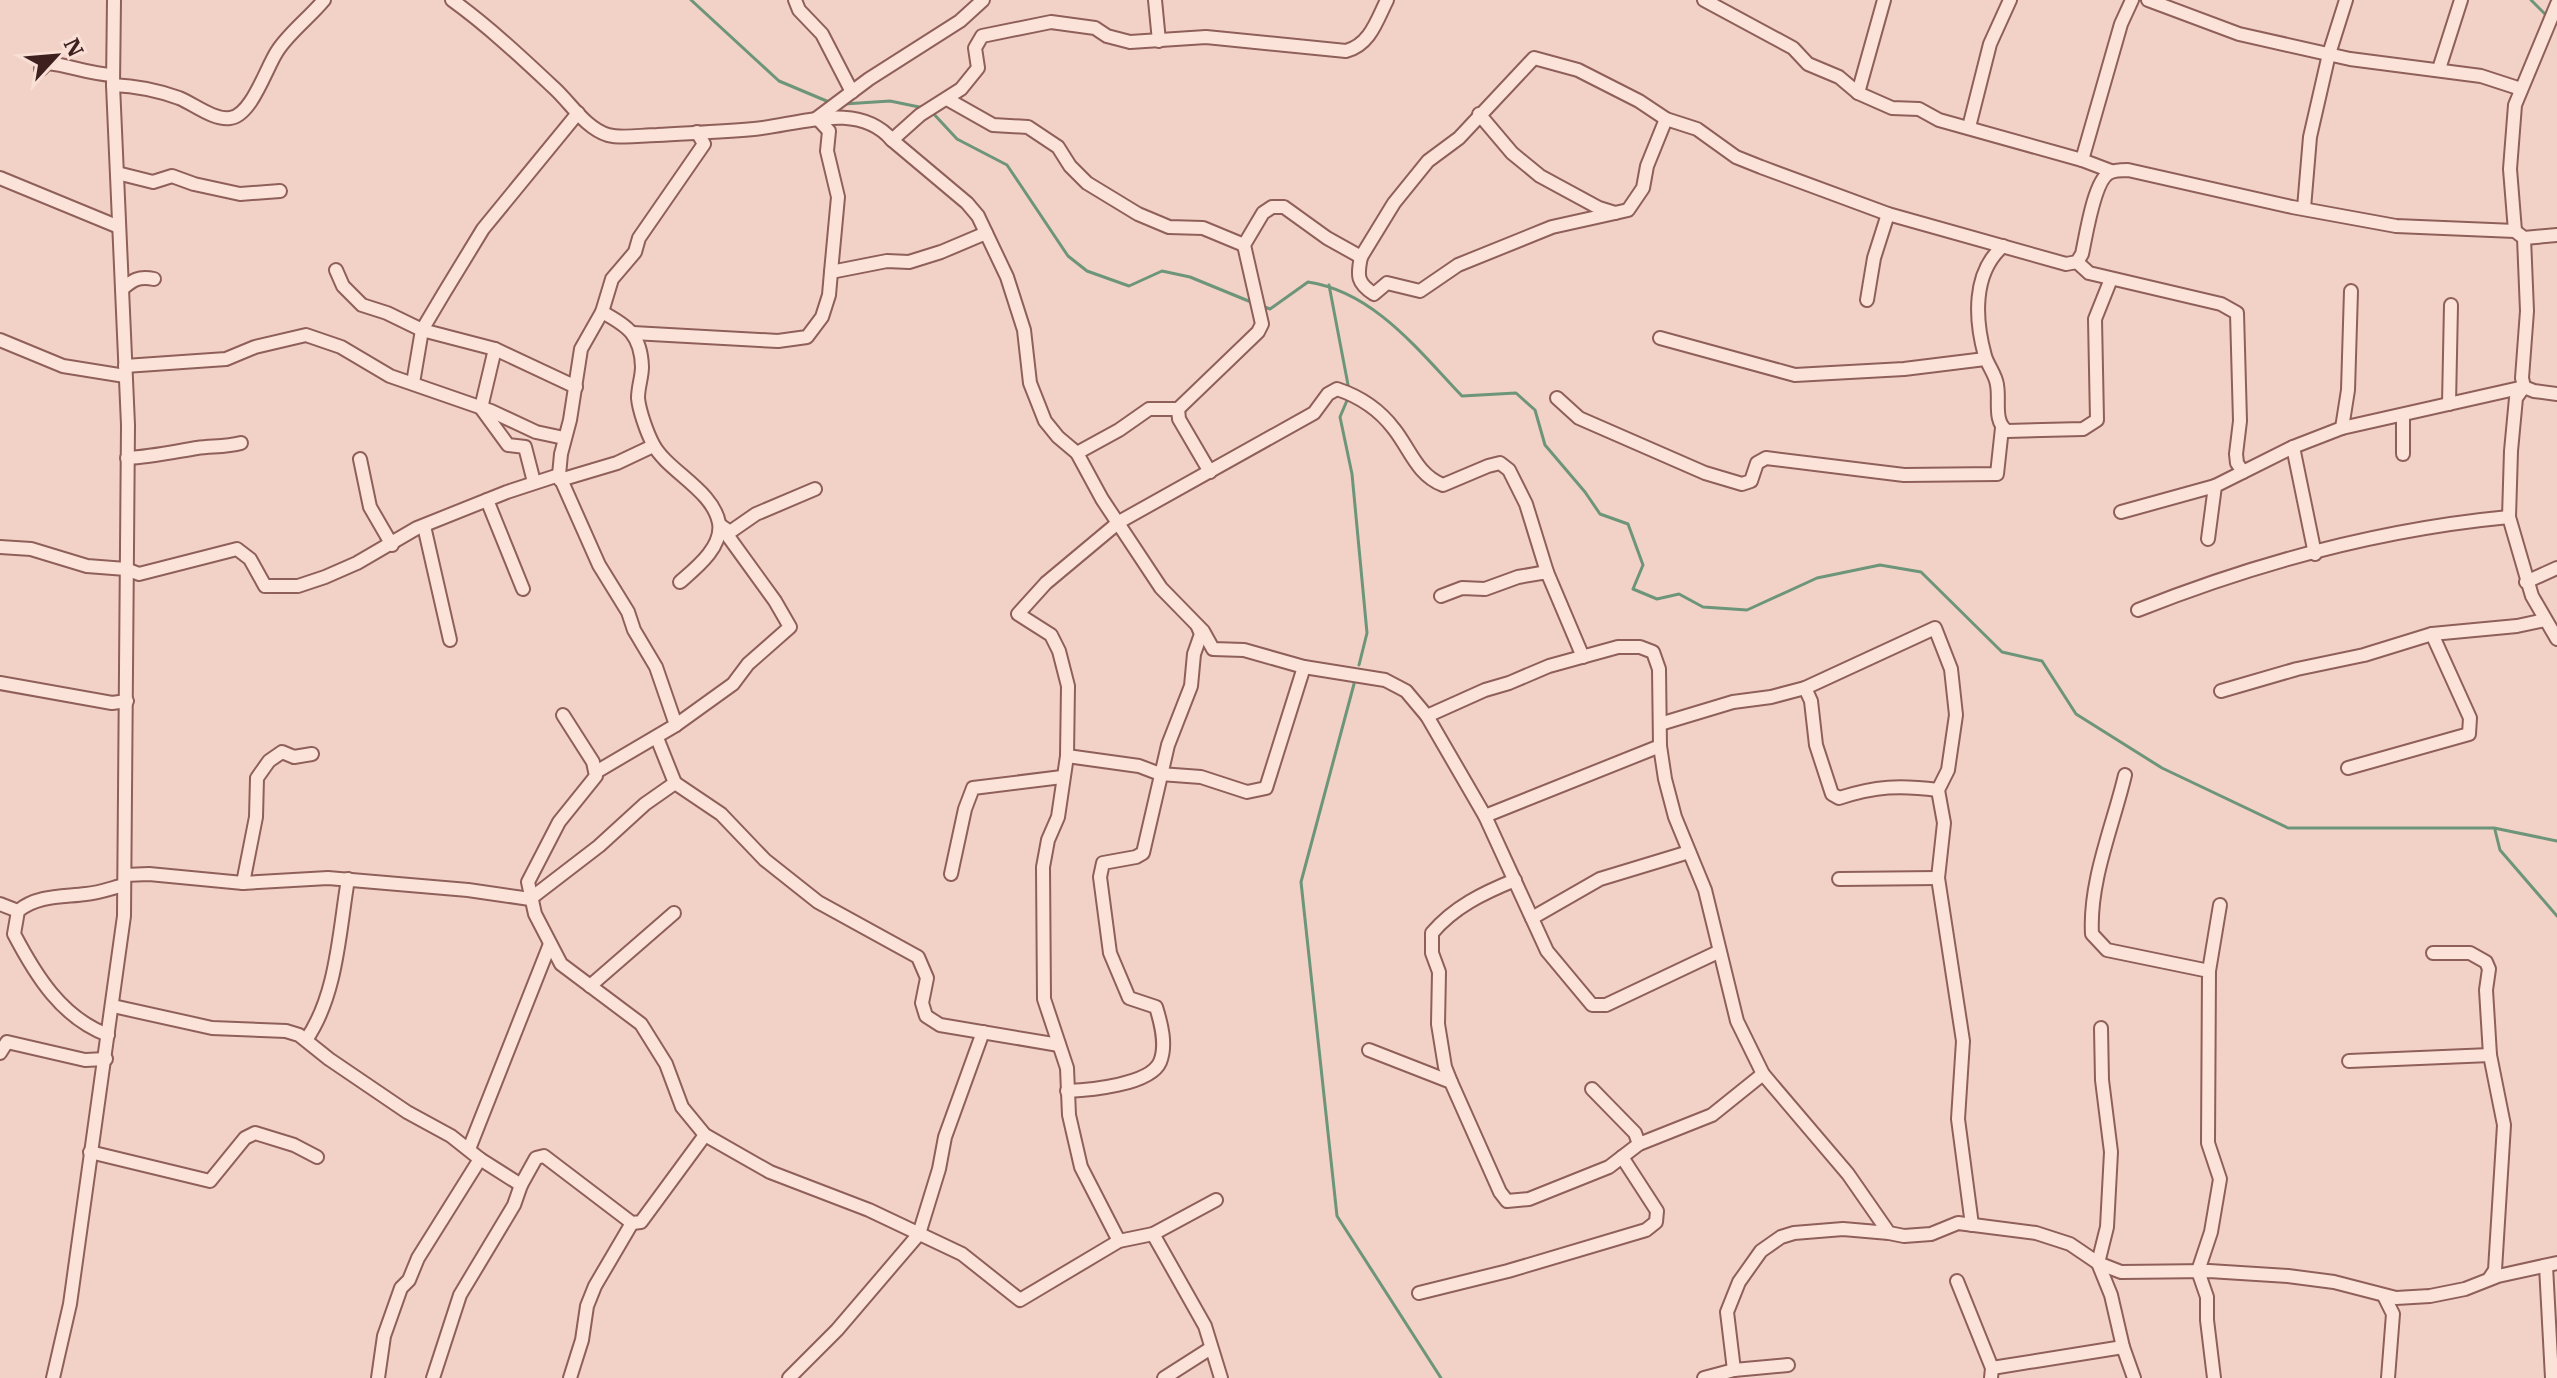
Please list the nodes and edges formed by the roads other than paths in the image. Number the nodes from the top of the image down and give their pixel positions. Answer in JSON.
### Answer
{"nodes":[{"id":1,"x":114,"y":0,"type":"edge"},
{"id":2,"x":324,"y":0,"type":"edge"},
{"id":3,"x":452,"y":0,"type":"edge"},
{"id":4,"x":795,"y":0,"type":"edge"},
{"id":5,"x":983,"y":0,"type":"edge"},
{"id":6,"x":1155,"y":0,"type":"edge"},
{"id":7,"x":1387,"y":0,"type":"edge"},
{"id":8,"x":1704,"y":0,"type":"edge"},
{"id":9,"x":1884,"y":0,"type":"edge"},
{"id":10,"x":2010,"y":0,"type":"edge"},
{"id":11,"x":2132,"y":0,"type":"edge"},
{"id":12,"x":2148,"y":0,"type":"edge"},
{"id":13,"x":2346,"y":0,"type":"edge"},
{"id":14,"x":2461,"y":0,"type":"edge"},
{"id":15,"x":2557,"y":4,"type":"edge"},
{"id":16,"x":1159,"y":41,"type":"junction"},
{"id":17,"x":2329,"y":54,"type":"junction"},
{"id":18,"x":41,"y":69,"type":"dead end"},
{"id":19,"x":2439,"y":69,"type":"junction"},
{"id":20,"x":113,"y":80,"type":"junction"},
{"id":21,"x":2521,"y":89,"type":"junction"},
{"id":22,"x":852,"y":92,"type":"junction"},
{"id":23,"x":1858,"y":93,"type":"junction"},
{"id":24,"x":947,"y":99,"type":"junction"},
{"id":25,"x":578,"y":113,"type":"junction"},
{"id":26,"x":1479,"y":114,"type":"junction"},
{"id":27,"x":817,"y":118,"type":"junction"},
{"id":28,"x":1666,"y":119,"type":"junction"},
{"id":29,"x":1969,"y":127,"type":"junction"},
{"id":30,"x":697,"y":132,"type":"junction"},
{"id":31,"x":892,"y":140,"type":"junction"},
{"id":32,"x":2082,"y":160,"type":"junction"},
{"id":33,"x":2111,"y":171,"type":"junction"},
{"id":34,"x":117,"y":173,"type":"junction"},
{"id":35,"x":0,"y":178,"type":"edge"},
{"id":36,"x":280,"y":191,"type":"dead end"},
{"id":37,"x":2304,"y":208,"type":"junction"},
{"id":38,"x":1615,"y":213,"type":"junction"},
{"id":39,"x":1888,"y":214,"type":"junction"},
{"id":40,"x":119,"y":227,"type":"junction"},
{"id":41,"x":986,"y":233,"type":"junction"},
{"id":42,"x":2520,"y":234,"type":"junction"},
{"id":43,"x":2557,"y":235,"type":"edge"},
{"id":44,"x":1244,"y":245,"type":"junction"},
{"id":45,"x":2003,"y":246,"type":"junction"},
{"id":46,"x":1361,"y":257,"type":"junction"},
{"id":47,"x":2077,"y":262,"type":"junction"},
{"id":48,"x":336,"y":270,"type":"dead end"},
{"id":49,"x":831,"y":272,"type":"junction"},
{"id":50,"x":154,"y":279,"type":"dead end"},
{"id":51,"x":2111,"y":279,"type":"junction"},
{"id":52,"x":122,"y":289,"type":"junction"},
{"id":53,"x":2351,"y":291,"type":"dead end"},
{"id":54,"x":1867,"y":300,"type":"dead end"},
{"id":55,"x":2451,"y":305,"type":"dead end"},
{"id":56,"x":602,"y":312,"type":"junction"},
{"id":57,"x":422,"y":330,"type":"junction"},
{"id":58,"x":633,"y":333,"type":"junction"},
{"id":59,"x":1660,"y":338,"type":"dead end"},
{"id":60,"x":0,"y":340,"type":"edge"},
{"id":61,"x":495,"y":349,"type":"junction"},
{"id":62,"x":1985,"y":359,"type":"junction"},
{"id":63,"x":125,"y":371,"type":"junction"},
{"id":64,"x":413,"y":383,"type":"junction"},
{"id":65,"x":576,"y":387,"type":"junction"},
{"id":66,"x":2524,"y":387,"type":"junction"},
{"id":67,"x":2557,"y":394,"type":"edge"},
{"id":68,"x":1557,"y":398,"type":"dead end"},
{"id":69,"x":2449,"y":404,"type":"junction"},
{"id":70,"x":481,"y":408,"type":"junction"},
{"id":71,"x":1178,"y":409,"type":"junction"},
{"id":72,"x":2403,"y":415,"type":"junction"},
{"id":73,"x":2002,"y":428,"type":"junction"},
{"id":74,"x":2342,"y":428,"type":"junction"},
{"id":75,"x":564,"y":438,"type":"junction"},
{"id":76,"x":241,"y":443,"type":"dead end"},
{"id":77,"x":653,"y":446,"type":"junction"},
{"id":78,"x":2293,"y":447,"type":"junction"},
{"id":79,"x":1077,"y":453,"type":"junction"},
{"id":80,"x":2403,"y":454,"type":"dead end"},
{"id":81,"x":127,"y":458,"type":"junction"},
{"id":82,"x":360,"y":459,"type":"dead end"},
{"id":83,"x":1210,"y":472,"type":"junction"},
{"id":84,"x":2243,"y":472,"type":"junction"},
{"id":85,"x":560,"y":478,"type":"junction"},
{"id":86,"x":534,"y":482,"type":"junction"},
{"id":87,"x":2215,"y":486,"type":"junction"},
{"id":88,"x":815,"y":489,"type":"dead end"},
{"id":89,"x":487,"y":500,"type":"junction"},
{"id":90,"x":2121,"y":512,"type":"dead end"},
{"id":91,"x":2509,"y":517,"type":"junction"},
{"id":92,"x":1119,"y":522,"type":"junction"},
{"id":93,"x":720,"y":525,"type":"junction"},
{"id":94,"x":424,"y":526,"type":"junction"},
{"id":95,"x":2208,"y":539,"type":"dead end"},
{"id":96,"x":392,"y":545,"type":"junction"},
{"id":97,"x":0,"y":547,"type":"edge"},
{"id":98,"x":2315,"y":554,"type":"junction"},
{"id":99,"x":2557,"y":568,"type":"edge"},
{"id":100,"x":126,"y":569,"type":"junction"},
{"id":101,"x":1547,"y":572,"type":"junction"},
{"id":102,"x":680,"y":582,"type":"dead end"},
{"id":103,"x":2526,"y":582,"type":"junction"},
{"id":104,"x":523,"y":589,"type":"dead end"},
{"id":105,"x":1441,"y":596,"type":"dead end"},
{"id":106,"x":2138,"y":610,"type":"dead end"},
{"id":107,"x":2545,"y":620,"type":"junction"},
{"id":108,"x":1197,"y":624,"type":"junction"},
{"id":109,"x":2432,"y":634,"type":"junction"},
{"id":110,"x":2557,"y":639,"type":"edge"},
{"id":111,"x":450,"y":640,"type":"dead end"},
{"id":112,"x":1583,"y":657,"type":"junction"},
{"id":113,"x":1304,"y":667,"type":"junction"},
{"id":114,"x":0,"y":683,"type":"edge"},
{"id":115,"x":1805,"y":688,"type":"junction"},
{"id":116,"x":2221,"y":691,"type":"dead end"},
{"id":117,"x":127,"y":701,"type":"junction"},
{"id":118,"x":563,"y":715,"type":"dead end"},
{"id":119,"x":1427,"y":716,"type":"junction"},
{"id":120,"x":1660,"y":724,"type":"junction"},
{"id":121,"x":676,"y":725,"type":"junction"},
{"id":122,"x":657,"y":738,"type":"junction"},
{"id":123,"x":1660,"y":746,"type":"junction"},
{"id":124,"x":312,"y":754,"type":"dead end"},
{"id":125,"x":1067,"y":756,"type":"junction"},
{"id":126,"x":2348,"y":768,"type":"dead end"},
{"id":127,"x":596,"y":772,"type":"junction"},
{"id":128,"x":1160,"y":774,"type":"junction"},
{"id":129,"x":2125,"y":775,"type":"dead end"},
{"id":130,"x":1062,"y":777,"type":"junction"},
{"id":131,"x":675,"y":783,"type":"junction"},
{"id":132,"x":1938,"y":790,"type":"junction"},
{"id":133,"x":1485,"y":816,"type":"junction"},
{"id":134,"x":1689,"y":852,"type":"junction"},
{"id":135,"x":951,"y":874,"type":"dead end"},
{"id":136,"x":1938,"y":878,"type":"junction"},
{"id":137,"x":348,"y":879,"type":"junction"},
{"id":138,"x":1839,"y":879,"type":"dead end"},
{"id":139,"x":124,"y":880,"type":"junction"},
{"id":140,"x":1515,"y":880,"type":"junction"},
{"id":141,"x":243,"y":883,"type":"junction"},
{"id":142,"x":530,"y":899,"type":"junction"},
{"id":143,"x":0,"y":904,"type":"edge"},
{"id":144,"x":2220,"y":905,"type":"dead end"},
{"id":145,"x":18,"y":911,"type":"junction"},
{"id":146,"x":674,"y":913,"type":"dead end"},
{"id":147,"x":1532,"y":918,"type":"junction"},
{"id":148,"x":550,"y":944,"type":"junction"},
{"id":149,"x":1718,"y":952,"type":"junction"},
{"id":150,"x":2433,"y":953,"type":"dead end"},
{"id":151,"x":2209,"y":971,"type":"junction"},
{"id":152,"x":590,"y":986,"type":"junction"},
{"id":153,"x":113,"y":1006,"type":"junction"},
{"id":154,"x":2101,"y":1028,"type":"dead end"},
{"id":155,"x":983,"y":1032,"type":"junction"},
{"id":156,"x":108,"y":1035,"type":"junction"},
{"id":157,"x":306,"y":1040,"type":"junction"},
{"id":158,"x":2,"y":1045,"type":"edge"},
{"id":159,"x":1059,"y":1045,"type":"junction"},
{"id":160,"x":1369,"y":1050,"type":"dead end"},
{"id":161,"x":2490,"y":1055,"type":"junction"},
{"id":162,"x":106,"y":1059,"type":"junction"},
{"id":163,"x":2349,"y":1061,"type":"dead end"},
{"id":164,"x":1763,"y":1074,"type":"junction"},
{"id":165,"x":1451,"y":1082,"type":"junction"},
{"id":166,"x":1592,"y":1089,"type":"dead end"},
{"id":167,"x":1067,"y":1091,"type":"junction"},
{"id":168,"x":705,"y":1135,"type":"junction"},
{"id":169,"x":1639,"y":1144,"type":"junction"},
{"id":170,"x":469,"y":1149,"type":"junction"},
{"id":171,"x":90,"y":1152,"type":"junction"},
{"id":172,"x":317,"y":1157,"type":"dead end"},
{"id":173,"x":1622,"y":1157,"type":"junction"},
{"id":174,"x":480,"y":1159,"type":"junction"},
{"id":175,"x":521,"y":1185,"type":"junction"},
{"id":176,"x":1216,"y":1200,"type":"dead end"},
{"id":177,"x":632,"y":1223,"type":"junction"},
{"id":178,"x":1972,"y":1225,"type":"junction"},
{"id":179,"x":1889,"y":1233,"type":"junction"},
{"id":180,"x":919,"y":1234,"type":"junction"},
{"id":181,"x":1153,"y":1234,"type":"junction"},
{"id":182,"x":1119,"y":1241,"type":"junction"},
{"id":183,"x":2098,"y":1263,"type":"junction"},
{"id":184,"x":2552,"y":1265,"type":"edge"},
{"id":185,"x":2198,"y":1271,"type":"junction"},
{"id":186,"x":2489,"y":1279,"type":"junction"},
{"id":187,"x":1957,"y":1281,"type":"dead end"},
{"id":188,"x":1419,"y":1293,"type":"dead end"},
{"id":189,"x":2384,"y":1296,"type":"junction"},
{"id":190,"x":2123,"y":1347,"type":"junction"},
{"id":191,"x":1211,"y":1348,"type":"junction"},
{"id":192,"x":1788,"y":1365,"type":"dead end"},
{"id":193,"x":1734,"y":1370,"type":"junction"},
{"id":194,"x":1992,"y":1373,"type":"edge"},
{"id":195,"x":53,"y":1378,"type":"edge"},
{"id":196,"x":378,"y":1378,"type":"edge"},
{"id":197,"x":433,"y":1378,"type":"edge"},
{"id":198,"x":570,"y":1378,"type":"edge"},
{"id":199,"x":789,"y":1378,"type":"edge"},
{"id":200,"x":1164,"y":1378,"type":"edge"},
{"id":201,"x":1221,"y":1378,"type":"edge"},
{"id":202,"x":1704,"y":1378,"type":"edge"},
{"id":203,"x":2134,"y":1378,"type":"edge"},
{"id":204,"x":2214,"y":1378,"type":"edge"},
{"id":205,"x":2388,"y":1378,"type":"edge"},
{"id":206,"x":2552,"y":1378,"type":"edge"}],
"edges":[{"from":1,"to":20,"type":"street"},
{"from":2,"to":20,"type":"street"},
{"from":3,"to":25,"type":"street"},
{"from":4,"to":22,"type":"street"},
{"from":5,"to":22,"type":"street"},
{"from":6,"to":16,"type":"street"},
{"from":7,"to":16,"type":"street"},
{"from":8,"to":23,"type":"street"},
{"from":9,"to":23,"type":"street"},
{"from":10,"to":29,"type":"street"},
{"from":11,"to":32,"type":"street"},
{"from":12,"to":17,"type":"street"},
{"from":13,"to":17,"type":"street"},
{"from":14,"to":19,"type":"street"},
{"from":15,"to":21,"type":"street"},
{"from":16,"to":24,"type":"street"},
{"from":17,"to":19,"type":"street"},
{"from":17,"to":37,"type":"street"},
{"from":18,"to":20,"type":"street"},
{"from":19,"to":21,"type":"street"},
{"from":20,"to":34,"type":"street"},
{"from":21,"to":42,"type":"street"},
{"from":22,"to":27,"type":"street"},
{"from":23,"to":29,"type":"street"},
{"from":24,"to":31,"type":"street"},
{"from":24,"to":44,"type":"street"},
{"from":25,"to":30,"type":"street"},
{"from":25,"to":57,"type":"street"},
{"from":26,"to":28,"type":"street"},
{"from":26,"to":38,"type":"street"},
{"from":26,"to":46,"type":"street"},
{"from":27,"to":30,"type":"street"},
{"from":27,"to":31,"type":"street"},
{"from":27,"to":49,"type":"street"},
{"from":28,"to":38,"type":"street"},
{"from":28,"to":39,"type":"street"},
{"from":29,"to":32,"type":"street"},
{"from":30,"to":56,"type":"street"},
{"from":31,"to":41,"type":"street"},
{"from":32,"to":33,"type":"street"},
{"from":33,"to":37,"type":"street"},
{"from":33,"to":47,"type":"street"},
{"from":34,"to":36,"type":"street"},
{"from":34,"to":40,"type":"street"},
{"from":35,"to":40,"type":"street"},
{"from":37,"to":42,"type":"street"},
{"from":38,"to":46,"type":"street"},
{"from":39,"to":45,"type":"street"},
{"from":39,"to":54,"type":"street"},
{"from":40,"to":52,"type":"street"},
{"from":41,"to":49,"type":"street"},
{"from":41,"to":79,"type":"street"},
{"from":42,"to":43,"type":"street"},
{"from":42,"to":66,"type":"street"},
{"from":44,"to":46,"type":"street"},
{"from":44,"to":71,"type":"street"},
{"from":45,"to":47,"type":"street"},
{"from":45,"to":62,"type":"street"},
{"from":47,"to":51,"type":"street"},
{"from":48,"to":57,"type":"street"},
{"from":49,"to":58,"type":"street"},
{"from":50,"to":52,"type":"street"},
{"from":51,"to":73,"type":"street"},
{"from":51,"to":84,"type":"street"},
{"from":52,"to":63,"type":"street"},
{"from":53,"to":74,"type":"street"},
{"from":55,"to":69,"type":"street"},
{"from":56,"to":58,"type":"street"},
{"from":56,"to":65,"type":"street"},
{"from":57,"to":61,"type":"street"},
{"from":57,"to":64,"type":"street"},
{"from":58,"to":77,"type":"street"},
{"from":59,"to":62,"type":"street"},
{"from":60,"to":63,"type":"street"},
{"from":61,"to":65,"type":"street"},
{"from":61,"to":70,"type":"street"},
{"from":62,"to":73,"type":"street"},
{"from":63,"to":64,"type":"street"},
{"from":63,"to":81,"type":"street"},
{"from":64,"to":70,"type":"street"},
{"from":65,"to":75,"type":"street"},
{"from":66,"to":67,"type":"street"},
{"from":66,"to":69,"type":"street"},
{"from":66,"to":91,"type":"street"},
{"from":68,"to":73,"type":"street"},
{"from":69,"to":72,"type":"street"},
{"from":70,"to":75,"type":"street"},
{"from":70,"to":86,"type":"street"},
{"from":71,"to":79,"type":"street"},
{"from":71,"to":83,"type":"street"},
{"from":72,"to":74,"type":"street"},
{"from":72,"to":80,"type":"street"},
{"from":74,"to":78,"type":"street"},
{"from":75,"to":85,"type":"street"},
{"from":76,"to":81,"type":"street"},
{"from":77,"to":85,"type":"street"},
{"from":77,"to":93,"type":"street"},
{"from":78,"to":84,"type":"street"},
{"from":78,"to":98,"type":"street"},
{"from":79,"to":92,"type":"street"},
{"from":81,"to":100,"type":"street"},
{"from":82,"to":96,"type":"street"},
{"from":83,"to":92,"type":"street"},
{"from":83,"to":101,"type":"street"},
{"from":84,"to":87,"type":"street"},
{"from":85,"to":86,"type":"street"},
{"from":85,"to":121,"type":"street"},
{"from":86,"to":89,"type":"street"},
{"from":87,"to":90,"type":"street"},
{"from":87,"to":95,"type":"street"},
{"from":88,"to":93,"type":"street"},
{"from":89,"to":94,"type":"street"},
{"from":89,"to":104,"type":"street"},
{"from":91,"to":98,"type":"street"},
{"from":91,"to":103,"type":"street"},
{"from":92,"to":108,"type":"street"},
{"from":92,"to":125,"type":"street"},
{"from":93,"to":102,"type":"street"},
{"from":93,"to":121,"type":"street"},
{"from":94,"to":96,"type":"street"},
{"from":94,"to":111,"type":"street"},
{"from":96,"to":100,"type":"street"},
{"from":97,"to":100,"type":"street"},
{"from":98,"to":106,"type":"street"},
{"from":99,"to":103,"type":"street"},
{"from":100,"to":117,"type":"street"},
{"from":101,"to":105,"type":"street"},
{"from":101,"to":112,"type":"street"},
{"from":103,"to":107,"type":"street"},
{"from":107,"to":109,"type":"street"},
{"from":107,"to":110,"type":"street"},
{"from":108,"to":113,"type":"street"},
{"from":108,"to":128,"type":"street"},
{"from":109,"to":116,"type":"street"},
{"from":109,"to":126,"type":"street"},
{"from":112,"to":119,"type":"street"},
{"from":112,"to":120,"type":"street"},
{"from":113,"to":119,"type":"street"},
{"from":113,"to":128,"type":"street"},
{"from":114,"to":117,"type":"street"},
{"from":115,"to":120,"type":"street"},
{"from":115,"to":132,"type":"street"},
{"from":115,"to":132,"type":"street"},
{"from":117,"to":139,"type":"street"},
{"from":118,"to":127,"type":"street"},
{"from":119,"to":133,"type":"street"},
{"from":120,"to":123,"type":"street"},
{"from":121,"to":122,"type":"street"},
{"from":122,"to":127,"type":"street"},
{"from":122,"to":131,"type":"street"},
{"from":123,"to":133,"type":"street"},
{"from":123,"to":134,"type":"street"},
{"from":124,"to":141,"type":"street"},
{"from":125,"to":128,"type":"street"},
{"from":125,"to":130,"type":"street"},
{"from":127,"to":142,"type":"street"},
{"from":128,"to":167,"type":"street"},
{"from":129,"to":151,"type":"street"},
{"from":130,"to":135,"type":"street"},
{"from":130,"to":159,"type":"street"},
{"from":131,"to":142,"type":"street"},
{"from":131,"to":155,"type":"street"},
{"from":132,"to":136,"type":"street"},
{"from":133,"to":140,"type":"street"},
{"from":134,"to":147,"type":"street"},
{"from":134,"to":149,"type":"street"},
{"from":136,"to":138,"type":"street"},
{"from":136,"to":178,"type":"street"},
{"from":137,"to":141,"type":"street"},
{"from":137,"to":142,"type":"street"},
{"from":137,"to":157,"type":"street"},
{"from":139,"to":141,"type":"street"},
{"from":139,"to":145,"type":"street"},
{"from":139,"to":153,"type":"street"},
{"from":140,"to":147,"type":"street"},
{"from":140,"to":165,"type":"street"},
{"from":142,"to":148,"type":"street"},
{"from":143,"to":145,"type":"street"},
{"from":144,"to":151,"type":"street"},
{"from":145,"to":156,"type":"street"},
{"from":146,"to":152,"type":"street"},
{"from":147,"to":149,"type":"street"},
{"from":148,"to":152,"type":"street"},
{"from":148,"to":170,"type":"street"},
{"from":149,"to":164,"type":"street"},
{"from":150,"to":161,"type":"street"},
{"from":151,"to":185,"type":"street"},
{"from":152,"to":168,"type":"street"},
{"from":153,"to":156,"type":"street"},
{"from":153,"to":157,"type":"street"},
{"from":154,"to":183,"type":"street"},
{"from":155,"to":159,"type":"street"},
{"from":155,"to":180,"type":"street"},
{"from":156,"to":162,"type":"street"},
{"from":157,"to":170,"type":"street"},
{"from":158,"to":162,"type":"street"},
{"from":159,"to":167,"type":"street"},
{"from":160,"to":165,"type":"street"},
{"from":161,"to":163,"type":"street"},
{"from":161,"to":186,"type":"street"},
{"from":162,"to":171,"type":"street"},
{"from":164,"to":169,"type":"street"},
{"from":164,"to":179,"type":"street"},
{"from":165,"to":173,"type":"street"},
{"from":166,"to":169,"type":"street"},
{"from":167,"to":182,"type":"street"},
{"from":168,"to":177,"type":"street"},
{"from":168,"to":180,"type":"street"},
{"from":169,"to":173,"type":"street"},
{"from":170,"to":174,"type":"street"},
{"from":171,"to":172,"type":"street"},
{"from":171,"to":195,"type":"street"},
{"from":173,"to":188,"type":"street"},
{"from":174,"to":175,"type":"street"},
{"from":174,"to":196,"type":"street"},
{"from":175,"to":177,"type":"street"},
{"from":175,"to":197,"type":"street"},
{"from":176,"to":181,"type":"street"},
{"from":177,"to":198,"type":"street"},
{"from":178,"to":179,"type":"street"},
{"from":178,"to":183,"type":"street"},
{"from":179,"to":193,"type":"street"},
{"from":180,"to":182,"type":"street"},
{"from":180,"to":199,"type":"street"},
{"from":181,"to":182,"type":"street"},
{"from":181,"to":191,"type":"street"},
{"from":183,"to":185,"type":"street"},
{"from":183,"to":190,"type":"street"},
{"from":184,"to":186,"type":"street"},
{"from":184,"to":206,"type":"street"},
{"from":185,"to":189,"type":"street"},
{"from":185,"to":204,"type":"street"},
{"from":186,"to":189,"type":"street"},
{"from":187,"to":194,"type":"street"},
{"from":189,"to":205,"type":"street"},
{"from":190,"to":194,"type":"street"},
{"from":190,"to":203,"type":"street"},
{"from":191,"to":200,"type":"street"},
{"from":191,"to":201,"type":"street"},
{"from":192,"to":193,"type":"street"},
{"from":193,"to":202,"type":"street"}]}
